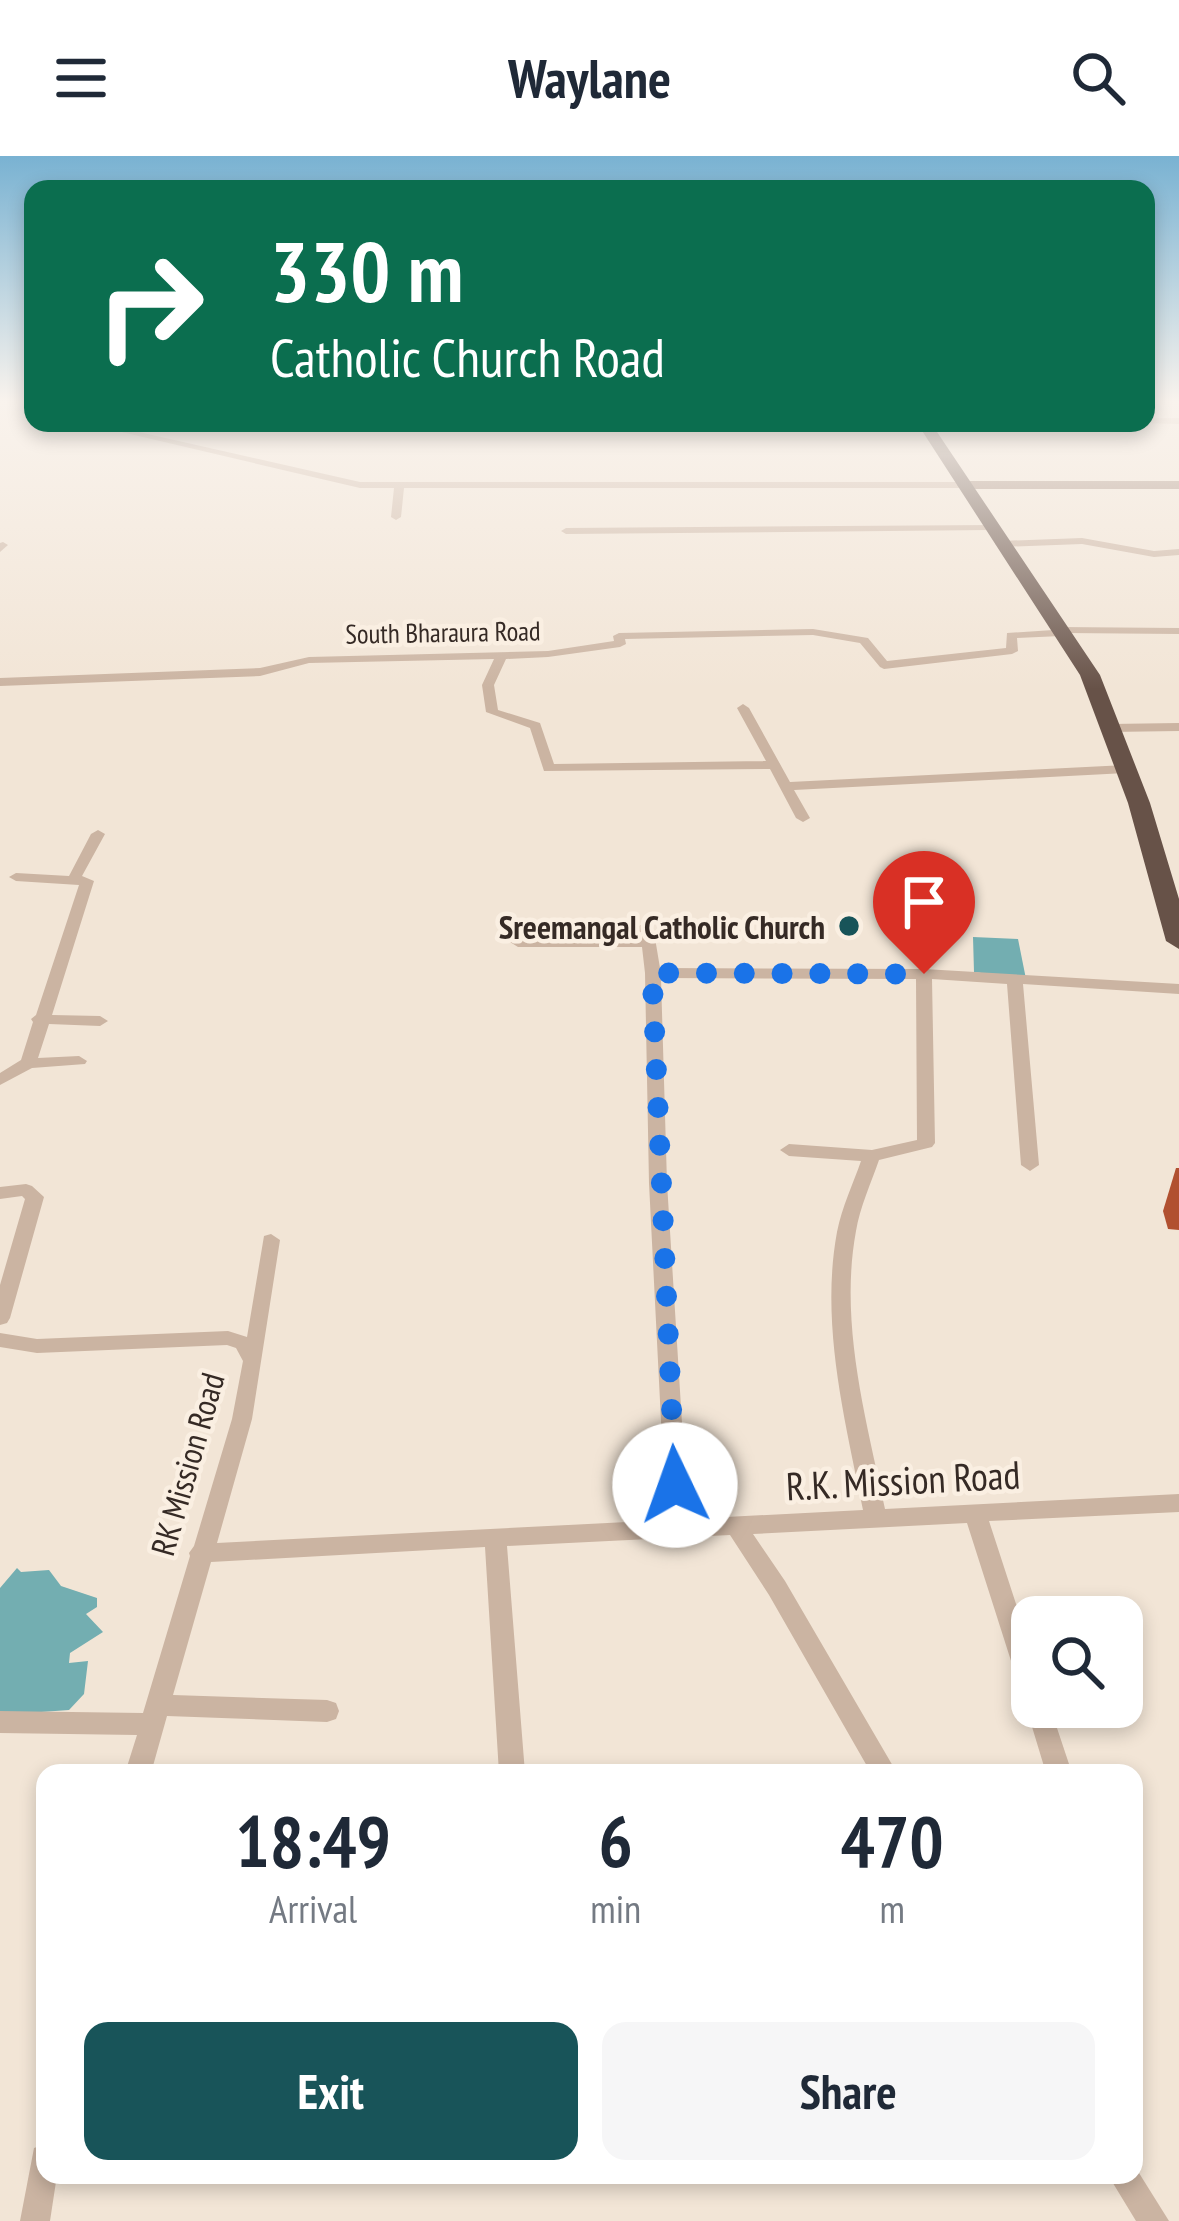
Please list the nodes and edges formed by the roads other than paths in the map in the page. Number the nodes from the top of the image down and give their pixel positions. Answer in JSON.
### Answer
{"nodes":[{"id":1,"x":398,"y":496,"type":"edge"},
{"id":2,"x":970,"y":496,"type":"edge"},
{"id":3,"x":396,"y":518,"type":"dead end"},
{"id":4,"x":566,"y":531,"type":"dead end"},
{"id":5,"x":995,"y":536,"type":"junction"},
{"id":6,"x":1179,"y":551,"type":"edge"},
{"id":7,"x":1179,"y":631,"type":"edge"},
{"id":8,"x":1060,"y":632,"type":"junction"},
{"id":9,"x":502,"y":655,"type":"junction"},
{"id":10,"x":0,"y":682,"type":"edge"},
{"id":11,"x":743,"y":708,"type":"dead end"},
{"id":12,"x":1179,"y":727,"type":"edge"},
{"id":13,"x":1110,"y":728,"type":"junction"},
{"id":14,"x":774,"y":765,"type":"junction"},
{"id":15,"x":1126,"y":769,"type":"junction"},
{"id":16,"x":786,"y":786,"type":"junction"},
{"id":17,"x":803,"y":818,"type":"dead end"},
{"id":18,"x":98,"y":834,"type":"dead end"},
{"id":19,"x":16,"y":877,"type":"dead end"},
{"id":20,"x":74,"y":879,"type":"junction"},
{"id":21,"x":1179,"y":941,"type":"edge"},
{"id":22,"x":518,"y":942,"type":"dead end"},
{"id":23,"x":652,"y":973,"type":"junction"},
{"id":24,"x":924,"y":974,"type":"junction"},
{"id":25,"x":1015,"y":982,"type":"junction"},
{"id":26,"x":1179,"y":989,"type":"edge"},
{"id":27,"x":39,"y":1019,"type":"junction"},
{"id":28,"x":100,"y":1021,"type":"dead end"},
{"id":29,"x":79,"y":1060,"type":"dead end"},
{"id":30,"x":28,"y":1064,"type":"junction"},
{"id":31,"x":0,"y":1080,"type":"edge"},
{"id":32,"x":789,"y":1150,"type":"dead end"},
{"id":33,"x":872,"y":1156,"type":"junction"},
{"id":34,"x":1030,"y":1165,"type":"dead end"},
{"id":35,"x":0,"y":1193,"type":"edge"},
{"id":36,"x":271,"y":1240,"type":"dead end"},
{"id":37,"x":0,"y":1318,"type":"edge"},
{"id":38,"x":0,"y":1340,"type":"edge"},
{"id":39,"x":253,"y":1361,"type":"junction"},
{"id":40,"x":1179,"y":1503,"type":"edge"},
{"id":41,"x":975,"y":1513,"type":"junction"},
{"id":42,"x":875,"y":1518,"type":"junction"},
{"id":43,"x":735,"y":1525,"type":"junction"},
{"id":44,"x":677,"y":1528,"type":"junction"},
{"id":45,"x":495,"y":1538,"type":"junction"},
{"id":46,"x":200,"y":1553,"type":"junction"},
{"id":47,"x":1011,"y":1624,"type":"edge"},
{"id":48,"x":327,"y":1711,"type":"dead end"},
{"id":49,"x":154,"y":1714,"type":"junction"},
{"id":50,"x":0,"y":1722,"type":"edge"},
{"id":51,"x":1045,"y":1728,"type":"edge"},
{"id":52,"x":140,"y":1764,"type":"edge"},
{"id":53,"x":511,"y":1764,"type":"edge"},
{"id":54,"x":879,"y":1764,"type":"edge"},
{"id":55,"x":1057,"y":1764,"type":"edge"},
{"id":56,"x":41,"y":2184,"type":"edge"},
{"id":57,"x":1129,"y":2184,"type":"edge"},
{"id":58,"x":35,"y":2221,"type":"edge"},
{"id":59,"x":1154,"y":2221,"type":"edge"}],
"edges":[{"from":1,"to":3,"type":"street"},
{"from":2,"to":5,"type":"highway"},
{"from":4,"to":5,"type":"street"},
{"from":5,"to":6,"type":"street"},
{"from":5,"to":8,"type":"highway"},
{"from":7,"to":8,"type":"street"},
{"from":8,"to":9,"type":"street","name":"South Bharaura Road"},
{"from":8,"to":13,"type":"highway"},
{"from":9,"to":10,"type":"street","name":"South Bharaura Road"},
{"from":9,"to":14,"type":"street"},
{"from":11,"to":14,"type":"street"},
{"from":12,"to":13,"type":"street"},
{"from":13,"to":15,"type":"highway"},
{"from":14,"to":16,"type":"street"},
{"from":15,"to":16,"type":"street"},
{"from":15,"to":21,"type":"highway"},
{"from":16,"to":17,"type":"street"},
{"from":18,"to":20,"type":"street"},
{"from":19,"to":20,"type":"street"},
{"from":20,"to":27,"type":"street"},
{"from":22,"to":23,"type":"street"},
{"from":23,"to":24,"type":"street"},
{"from":23,"to":44,"type":"street"},
{"from":24,"to":25,"type":"street"},
{"from":24,"to":33,"type":"street"},
{"from":25,"to":26,"type":"street"},
{"from":25,"to":34,"type":"street"},
{"from":27,"to":28,"type":"street"},
{"from":27,"to":30,"type":"street"},
{"from":29,"to":30,"type":"street"},
{"from":30,"to":31,"type":"street"},
{"from":32,"to":33,"type":"street"},
{"from":33,"to":42,"type":"street"},
{"from":35,"to":37,"type":"street"},
{"from":36,"to":39,"type":"street"},
{"from":38,"to":39,"type":"street","name":"RK Mission Road"},
{"from":39,"to":46,"type":"street","name":"RK Mission Road"},
{"from":40,"to":41,"type":"street","name":"R.K. Mission Road"},
{"from":41,"to":42,"type":"street","name":"R.K. Mission Road"},
{"from":41,"to":47,"type":"street"},
{"from":42,"to":43,"type":"street","name":"R.K. Mission Road"},
{"from":43,"to":44,"type":"street","name":"R.K. Mission Road"},
{"from":43,"to":54,"type":"street"},
{"from":44,"to":45,"type":"street","name":"R.K. Mission Road"},
{"from":45,"to":46,"type":"street","name":"R.K. Mission Road"},
{"from":45,"to":53,"type":"street"},
{"from":46,"to":49,"type":"street","name":"RK Mission Road"},
{"from":48,"to":49,"type":"street"},
{"from":49,"to":50,"type":"street"},
{"from":49,"to":52,"type":"street","name":"RK Mission Road"},
{"from":51,"to":55,"type":"street"},
{"from":56,"to":58,"type":"street"},
{"from":57,"to":59,"type":"street"}]}
